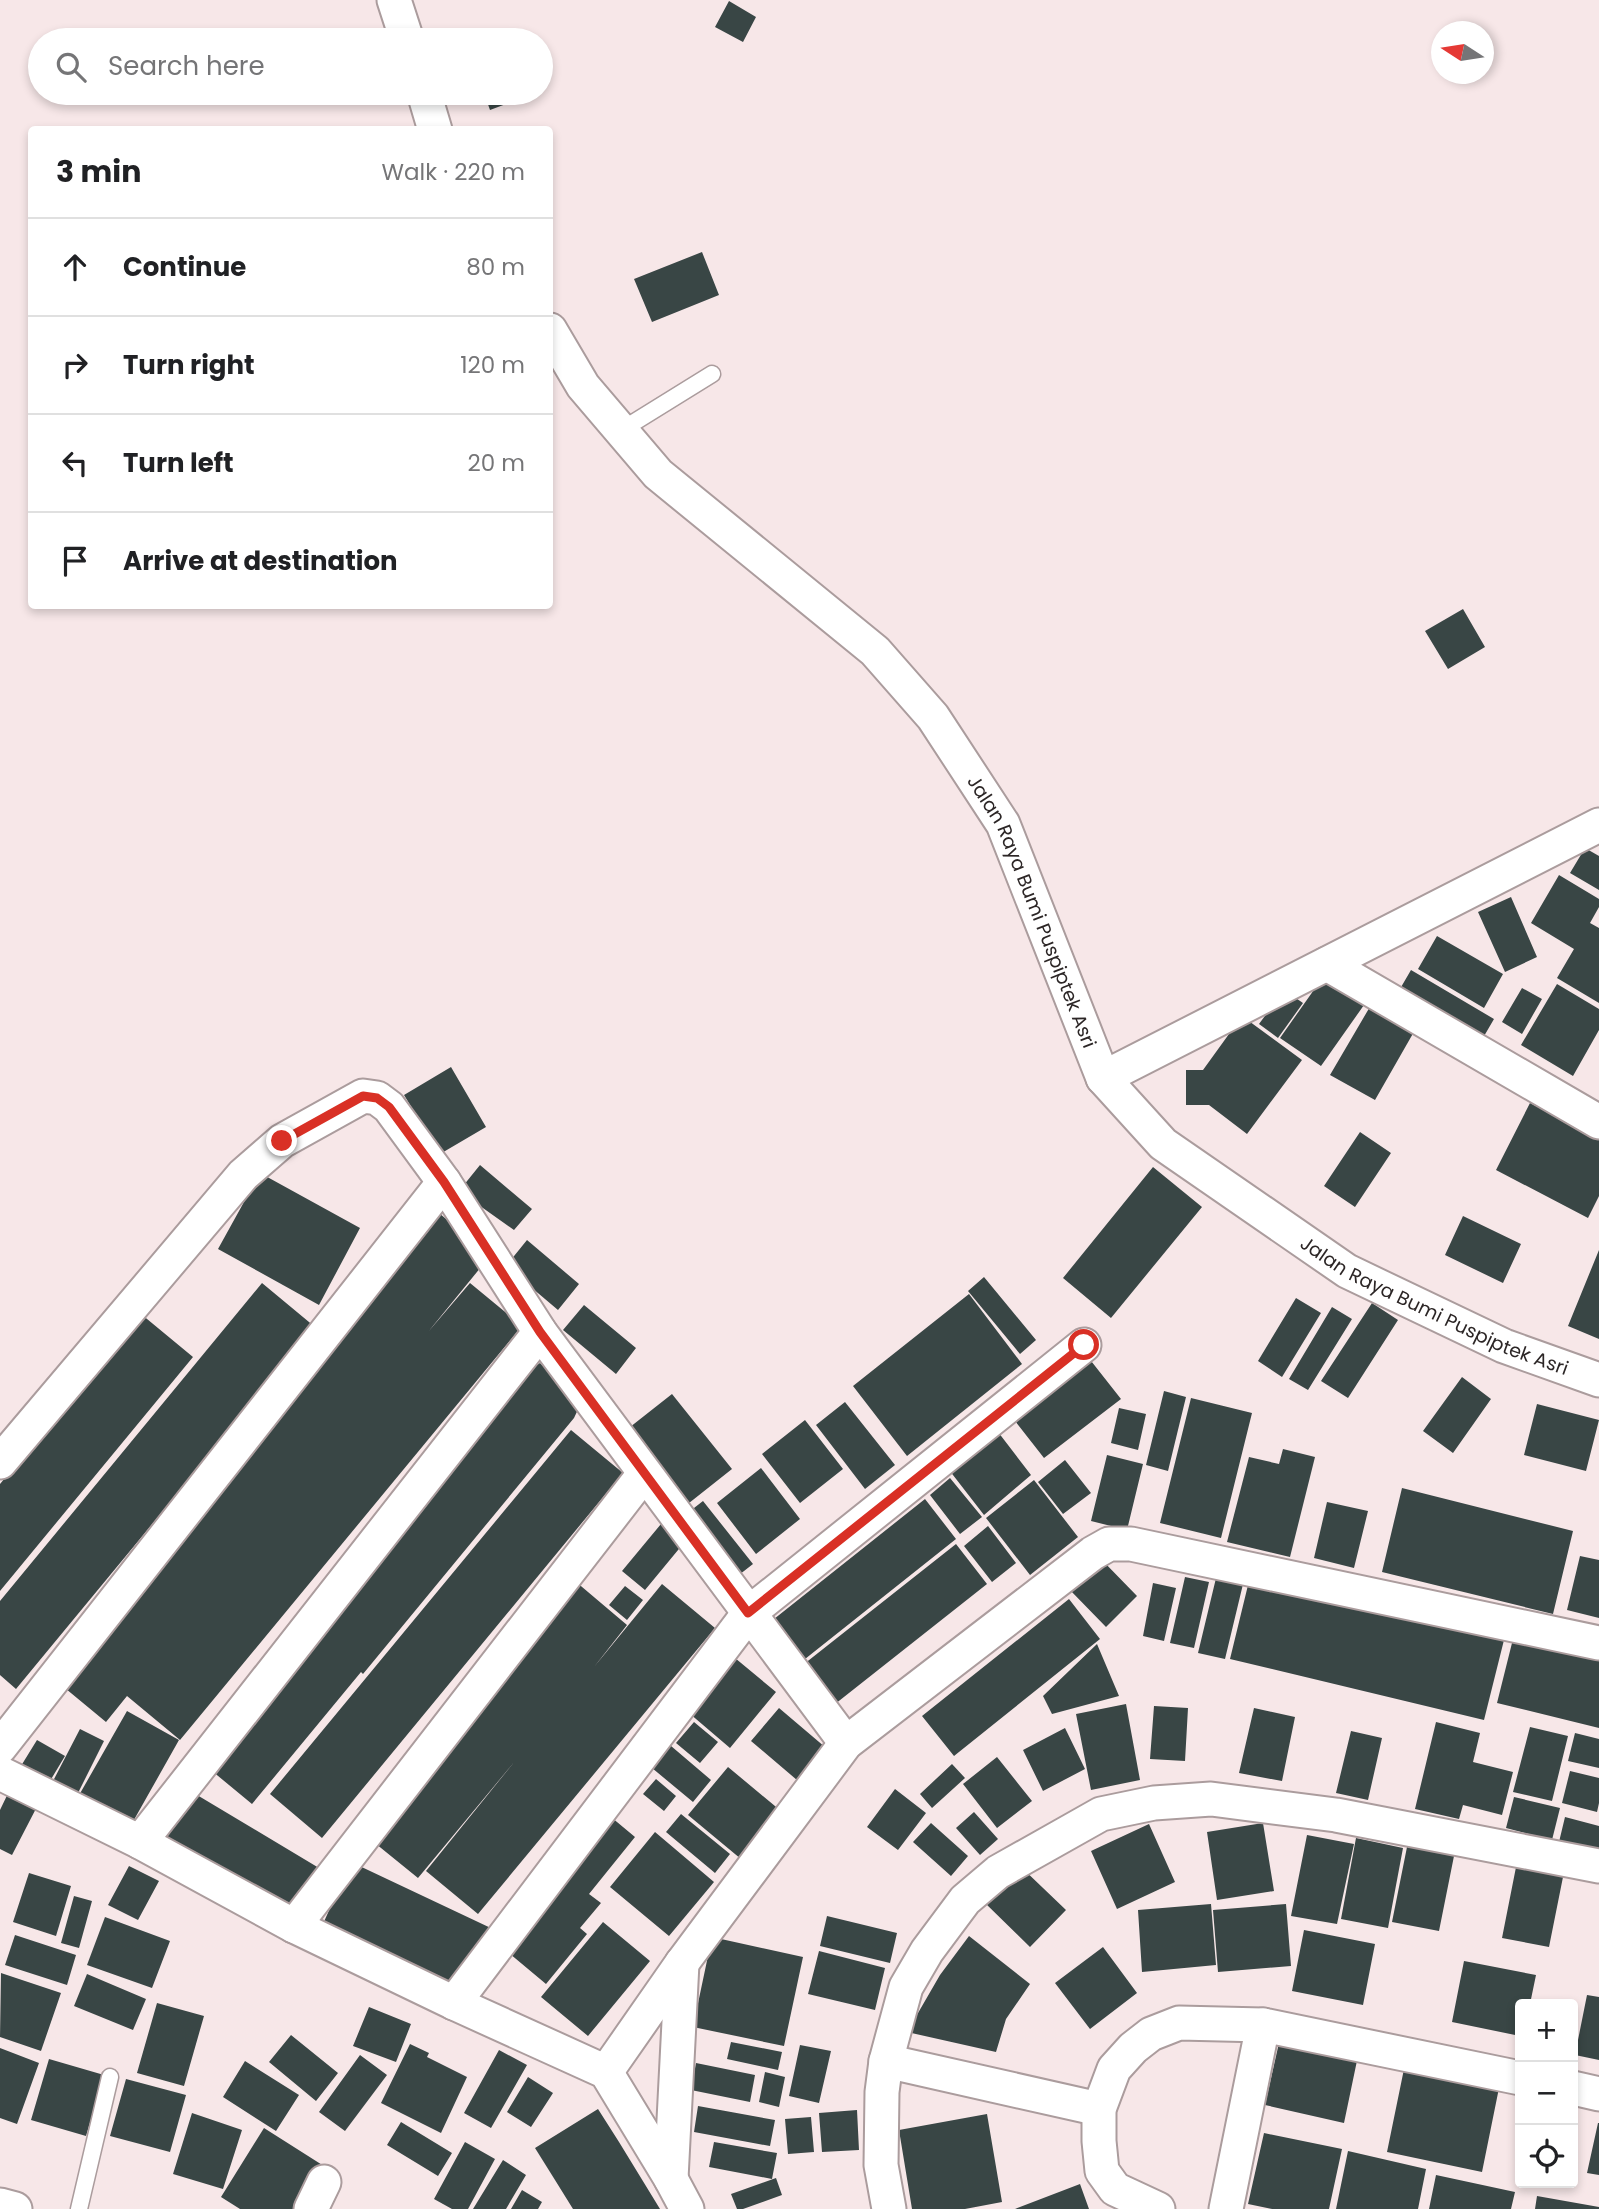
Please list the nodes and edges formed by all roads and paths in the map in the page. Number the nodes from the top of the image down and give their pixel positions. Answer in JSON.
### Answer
{"nodes":[{"id":1,"x":394,"y":0,"type":"edge"},
{"id":2,"x":403,"y":28,"type":"edge"},
{"id":3,"x":428,"y":105,"type":"edge"},
{"id":4,"x":434,"y":126,"type":"edge"},
{"id":5,"x":553,"y":335,"type":"edge"},
{"id":6,"x":712,"y":374,"type":"dead end"},
{"id":7,"x":620,"y":431,"type":"junction"},
{"id":8,"x":1599,"y":825,"type":"edge"},
{"id":9,"x":1327,"y":964,"type":"junction"},
{"id":10,"x":1103,"y":1078,"type":"junction"},
{"id":11,"x":1595,"y":1113,"type":"edge"},
{"id":12,"x":444,"y":1182,"type":"junction"},
{"id":13,"x":540,"y":1332,"type":"junction"},
{"id":14,"x":1084,"y":1345,"type":"dead end"},
{"id":15,"x":1599,"y":1380,"type":"edge"},
{"id":16,"x":0,"y":1462,"type":"edge"},
{"id":17,"x":644,"y":1474,"type":"junction"},
{"id":18,"x":748,"y":1613,"type":"junction"},
{"id":19,"x":1599,"y":1643,"type":"edge"},
{"id":20,"x":846,"y":1743,"type":"junction"},
{"id":21,"x":0,"y":1747,"type":"edge"},
{"id":22,"x":0,"y":1773,"type":"edge"},
{"id":23,"x":141,"y":1842,"type":"junction"},
{"id":24,"x":1599,"y":1866,"type":"edge"},
{"id":25,"x":294,"y":1926,"type":"junction"},
{"id":26,"x":682,"y":1963,"type":"junction"},
{"id":27,"x":454,"y":2003,"type":"junction"},
{"id":28,"x":1263,"y":2025,"type":"junction"},
{"id":29,"x":886,"y":2061,"type":"junction"},
{"id":30,"x":606,"y":2072,"type":"junction"},
{"id":31,"x":110,"y":2077,"type":"dead end"},
{"id":32,"x":1515,"y":2077,"type":"edge"},
{"id":33,"x":1578,"y":2089,"type":"edge"},
{"id":34,"x":1599,"y":2094,"type":"edge"},
{"id":35,"x":1100,"y":2109,"type":"junction"},
{"id":36,"x":671,"y":2179,"type":"junction"},
{"id":37,"x":0,"y":2204,"type":"edge"},
{"id":38,"x":15,"y":2209,"type":"edge"},
{"id":39,"x":79,"y":2209,"type":"edge"},
{"id":40,"x":687,"y":2209,"type":"edge"},
{"id":41,"x":889,"y":2209,"type":"edge"},
{"id":42,"x":1157,"y":2209,"type":"edge"},
{"id":43,"x":1226,"y":2209,"type":"edge"}],
"edges":[{"from":1,"to":2,"type":"street"},
{"from":3,"to":4,"type":"street"},
{"from":5,"to":7,"type":"street","name":"Jalan Raya Bumi Puspiptek Asri"},
{"from":6,"to":7,"type":"lane"},
{"from":7,"to":10,"type":"street","name":"Jalan Raya Bumi Puspiptek Asri"},
{"from":8,"to":9,"type":"street"},
{"from":9,"to":10,"type":"street"},
{"from":9,"to":11,"type":"street"},
{"from":10,"to":15,"type":"street","name":"Jalan Raya Bumi Puspiptek Asri"},
{"from":12,"to":13,"type":"street"},
{"from":12,"to":16,"type":"street"},
{"from":12,"to":21,"type":"street"},
{"from":13,"to":17,"type":"street"},
{"from":13,"to":23,"type":"street"},
{"from":14,"to":18,"type":"street"},
{"from":17,"to":18,"type":"street"},
{"from":17,"to":25,"type":"street"},
{"from":18,"to":20,"type":"street"},
{"from":18,"to":27,"type":"street"},
{"from":19,"to":20,"type":"street"},
{"from":20,"to":26,"type":"street"},
{"from":22,"to":23,"type":"street"},
{"from":23,"to":25,"type":"street"},
{"from":24,"to":29,"type":"street"},
{"from":25,"to":27,"type":"street"},
{"from":26,"to":30,"type":"street"},
{"from":26,"to":36,"type":"street"},
{"from":27,"to":30,"type":"street"},
{"from":28,"to":32,"type":"street"},
{"from":28,"to":35,"type":"street"},
{"from":28,"to":43,"type":"street"},
{"from":29,"to":35,"type":"street"},
{"from":29,"to":41,"type":"street"},
{"from":30,"to":36,"type":"street"},
{"from":31,"to":39,"type":"lane"},
{"from":33,"to":34,"type":"street"},
{"from":35,"to":42,"type":"street"},
{"from":36,"to":40,"type":"street"},
{"from":37,"to":38,"type":"street"}]}
